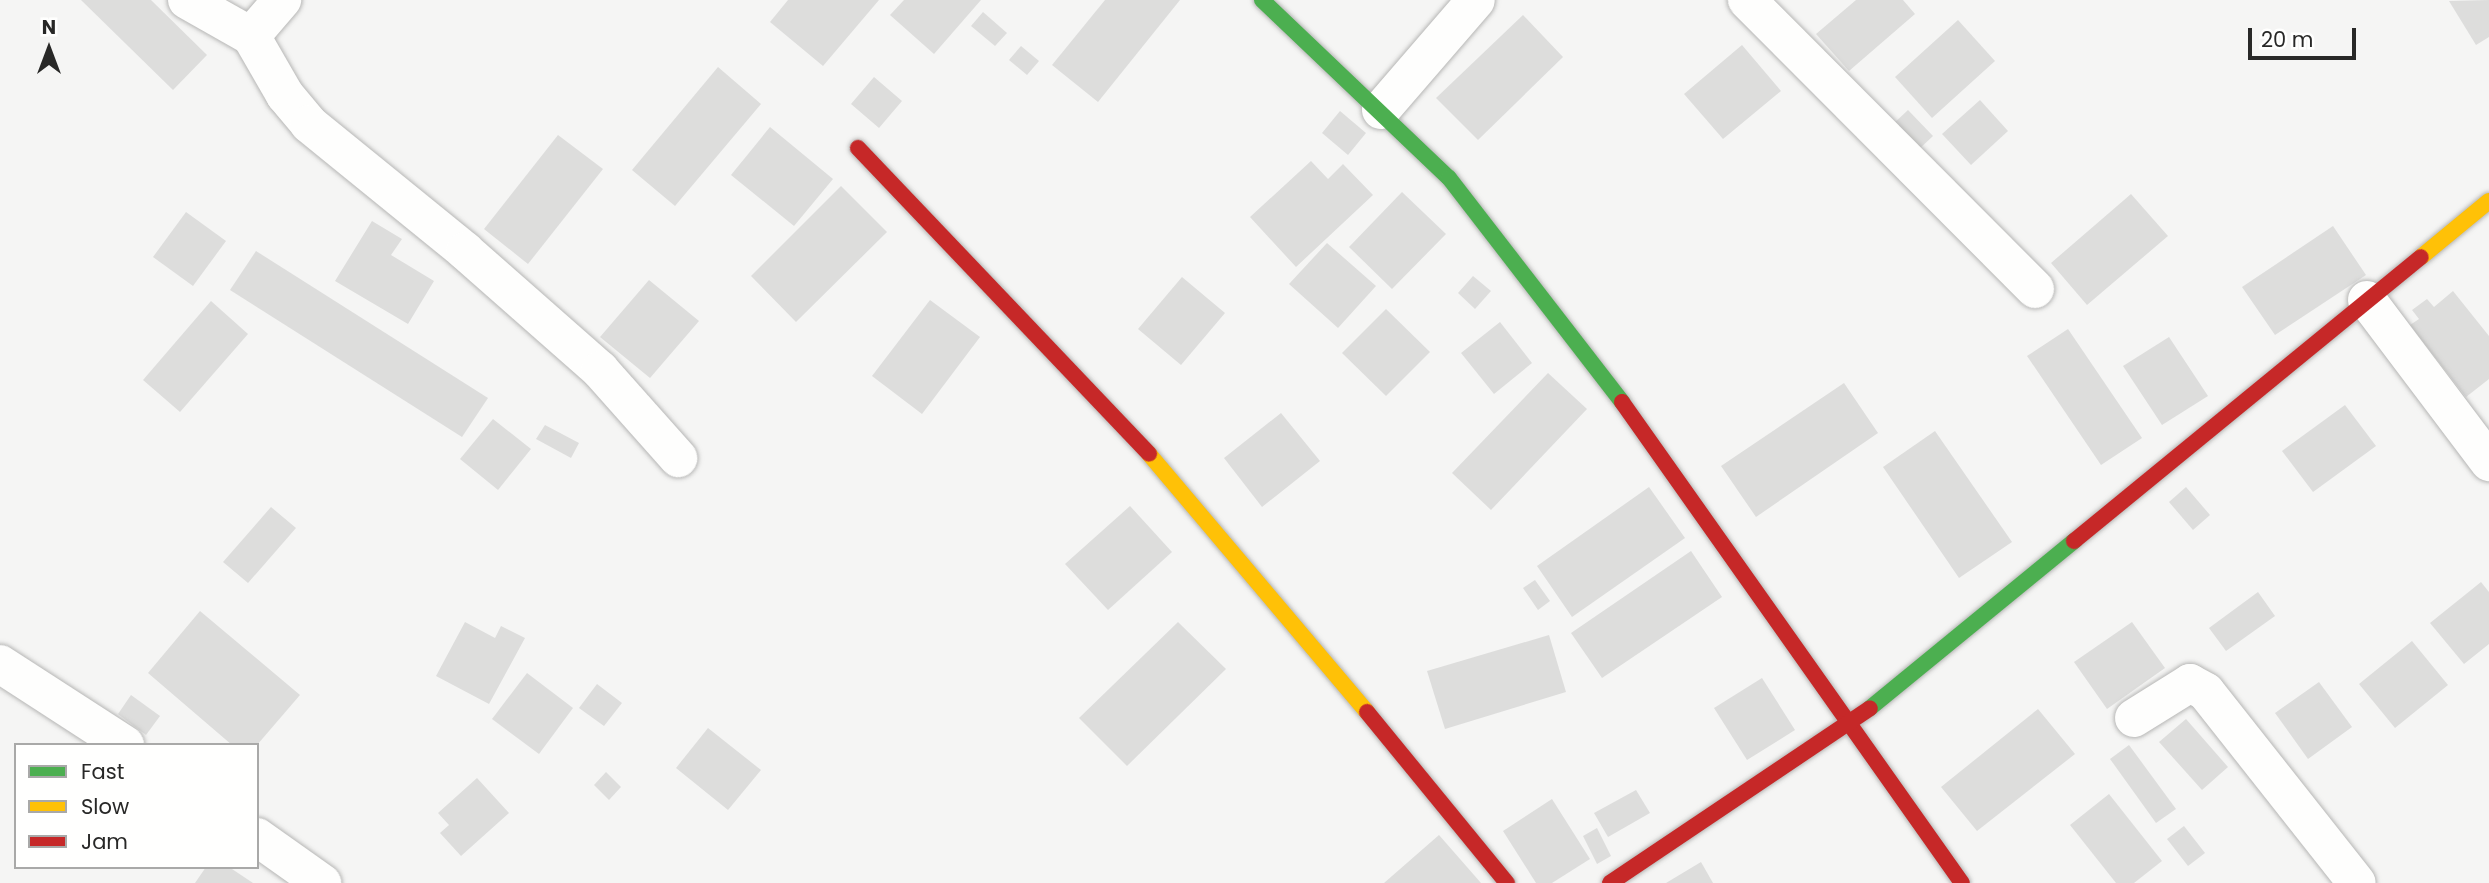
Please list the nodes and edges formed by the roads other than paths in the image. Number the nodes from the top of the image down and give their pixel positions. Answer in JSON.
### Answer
{"nodes":[{"id":1,"x":187,"y":0,"type":"edge"},
{"id":2,"x":282,"y":0,"type":"edge"},
{"id":3,"x":1262,"y":0,"type":"edge"},
{"id":4,"x":1476,"y":0,"type":"edge"},
{"id":5,"x":1747,"y":0,"type":"edge"},
{"id":6,"x":251,"y":36,"type":"junction"},
{"id":7,"x":1381,"y":110,"type":"junction"},
{"id":8,"x":859,"y":148,"type":"dead end"},
{"id":9,"x":2489,"y":201,"type":"edge"},
{"id":10,"x":2035,"y":289,"type":"dead end"},
{"id":11,"x":2367,"y":300,"type":"junction"},
{"id":12,"x":678,"y":458,"type":"dead end"},
{"id":13,"x":2489,"y":463,"type":"edge"},
{"id":14,"x":0,"y":664,"type":"edge"},
{"id":15,"x":2134,"y":718,"type":"dead end"},
{"id":16,"x":1847,"y":726,"type":"junction"},
{"id":17,"x":122,"y":743,"type":"edge"},
{"id":18,"x":259,"y":837,"type":"edge"},
{"id":19,"x":322,"y":883,"type":"edge"},
{"id":20,"x":1507,"y":883,"type":"edge"},
{"id":21,"x":1610,"y":883,"type":"edge"},
{"id":22,"x":1962,"y":883,"type":"edge"},
{"id":23,"x":2357,"y":883,"type":"edge"}],
"edges":[{"from":1,"to":6,"type":"street"},
{"from":2,"to":6,"type":"street"},
{"from":3,"to":7,"type":"street"},
{"from":4,"to":7,"type":"street"},
{"from":5,"to":10,"type":"street"},
{"from":6,"to":12,"type":"street"},
{"from":7,"to":16,"type":"street"},
{"from":8,"to":20,"type":"street"},
{"from":9,"to":11,"type":"street"},
{"from":11,"to":13,"type":"street"},
{"from":11,"to":16,"type":"street"},
{"from":14,"to":17,"type":"street"},
{"from":15,"to":23,"type":"street"},
{"from":16,"to":21,"type":"street"},
{"from":16,"to":22,"type":"street"},
{"from":18,"to":19,"type":"street"}]}
